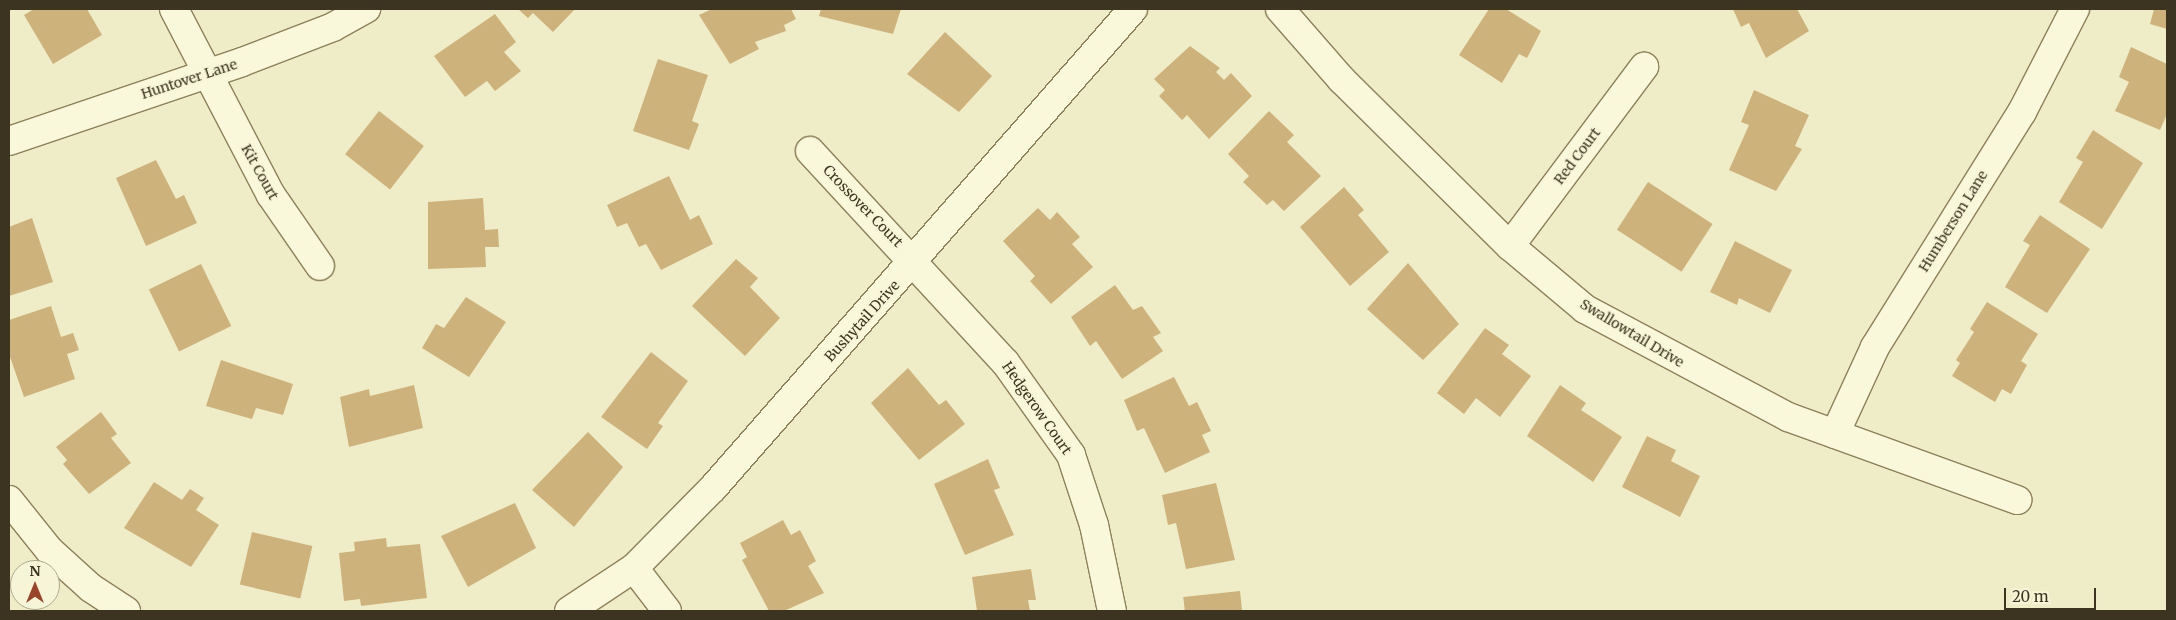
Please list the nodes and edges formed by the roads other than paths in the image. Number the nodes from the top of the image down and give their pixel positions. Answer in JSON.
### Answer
{"nodes":[{"id":1,"x":174,"y":9,"type":"edge"},
{"id":2,"x":366,"y":9,"type":"edge"},
{"id":3,"x":1133,"y":9,"type":"edge"},
{"id":4,"x":1280,"y":9,"type":"edge"},
{"id":5,"x":2075,"y":9,"type":"edge"},
{"id":6,"x":1644,"y":67,"type":"dead end"},
{"id":7,"x":209,"y":72,"type":"junction"},
{"id":8,"x":9,"y":141,"type":"edge"},
{"id":9,"x":810,"y":151,"type":"dead end"},
{"id":10,"x":1510,"y":246,"type":"junction"},
{"id":11,"x":915,"y":262,"type":"junction"},
{"id":12,"x":320,"y":266,"type":"dead end"},
{"id":13,"x":1835,"y":434,"type":"junction"},
{"id":14,"x":9,"y":500,"type":"edge"},
{"id":15,"x":2016,"y":500,"type":"dead end"},
{"id":16,"x":634,"y":568,"type":"junction"},
{"id":17,"x":126,"y":611,"type":"edge"},
{"id":18,"x":569,"y":611,"type":"edge"},
{"id":19,"x":667,"y":611,"type":"edge"},
{"id":20,"x":1112,"y":611,"type":"edge"}],
"edges":[{"from":1,"to":7,"type":"street","name":"Kit Court"},
{"from":2,"to":7,"type":"street","name":"Huntover Lane"},
{"from":3,"to":11,"type":"street","name":"Bushytail Drive"},
{"from":4,"to":10,"type":"street","name":"Swallowtail Drive"},
{"from":5,"to":13,"type":"street","name":"Humberson Lane"},
{"from":6,"to":10,"type":"street","name":"Red Court"},
{"from":7,"to":8,"type":"street","name":"Huntover Lane"},
{"from":7,"to":12,"type":"street","name":"Kit Court"},
{"from":9,"to":11,"type":"street","name":"Crossover Court"},
{"from":10,"to":13,"type":"street","name":"Swallowtail Drive"},
{"from":11,"to":16,"type":"street","name":"Bushytail Drive"},
{"from":11,"to":20,"type":"street","name":"Hedgerow Court"},
{"from":13,"to":15,"type":"street","name":"Swallowtail Drive"},
{"from":14,"to":17,"type":"street"},
{"from":16,"to":18,"type":"street","name":"Bushytail Drive"},
{"from":16,"to":19,"type":"street"}]}
